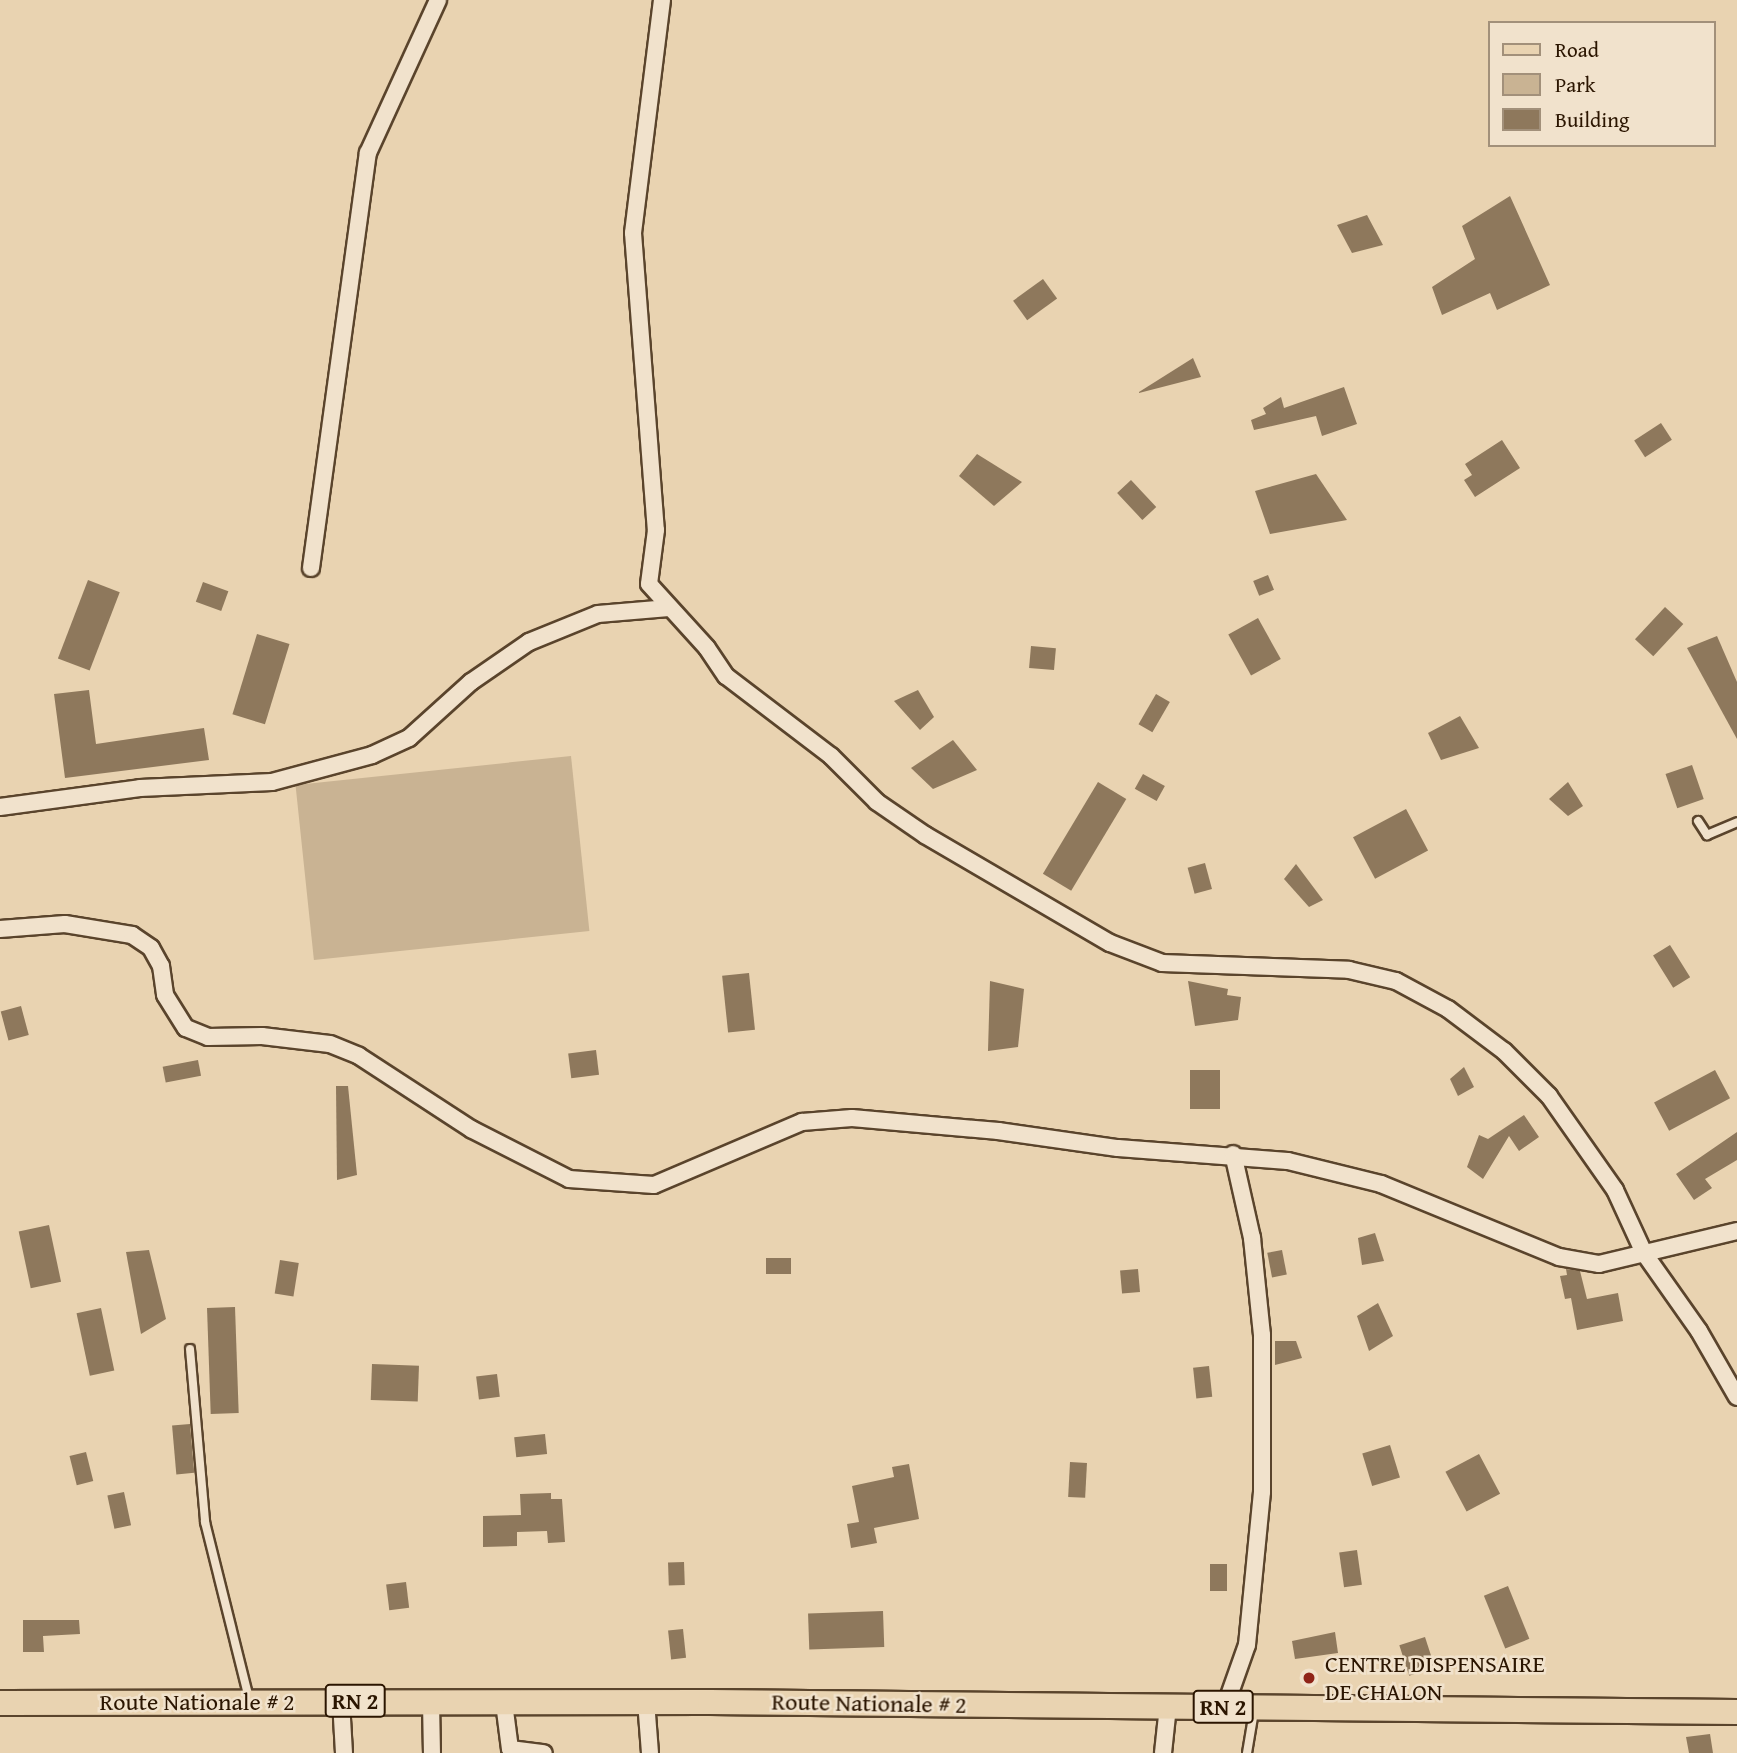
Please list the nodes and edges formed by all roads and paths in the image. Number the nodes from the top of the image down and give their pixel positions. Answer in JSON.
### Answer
{"nodes":[{"id":1,"x":438,"y":0,"type":"edge"},
{"id":2,"x":662,"y":0,"type":"edge"},
{"id":3,"x":311,"y":568,"type":"dead end"},
{"id":4,"x":669,"y":608,"type":"junction"},
{"id":5,"x":0,"y":807,"type":"edge"},
{"id":6,"x":1698,"y":821,"type":"dead end"},
{"id":7,"x":1737,"y":822,"type":"edge"},
{"id":8,"x":0,"y":929,"type":"edge"},
{"id":9,"x":1233,"y":1154,"type":"junction"},
{"id":10,"x":1737,"y":1231,"type":"edge"},
{"id":11,"x":1644,"y":1253,"type":"junction"},
{"id":12,"x":190,"y":1349,"type":"dead end"},
{"id":13,"x":1737,"y":1397,"type":"edge"},
{"id":14,"x":341,"y":1701,"type":"junction"},
{"id":15,"x":646,"y":1701,"type":"junction"},
{"id":16,"x":249,"y":1702,"type":"junction"},
{"id":17,"x":431,"y":1702,"type":"junction"},
{"id":18,"x":0,"y":1703,"type":"edge"},
{"id":19,"x":504,"y":1703,"type":"junction"},
{"id":20,"x":1168,"y":1706,"type":"junction"},
{"id":21,"x":1225,"y":1707,"type":"junction"},
{"id":22,"x":1255,"y":1707,"type":"junction"},
{"id":23,"x":1737,"y":1712,"type":"edge"},
{"id":24,"x":344,"y":1753,"type":"edge"},
{"id":25,"x":432,"y":1753,"type":"edge"},
{"id":26,"x":544,"y":1753,"type":"edge"},
{"id":27,"x":650,"y":1753,"type":"edge"},
{"id":28,"x":1163,"y":1753,"type":"edge"},
{"id":29,"x":1247,"y":1753,"type":"edge"}],
"edges":[{"from":1,"to":3,"type":"street"},
{"from":2,"to":4,"type":"street"},
{"from":4,"to":5,"type":"street"},
{"from":4,"to":11,"type":"street"},
{"from":6,"to":7,"type":"lane"},
{"from":8,"to":9,"type":"street"},
{"from":9,"to":11,"type":"street"},
{"from":9,"to":21,"type":"street"},
{"from":10,"to":11,"type":"street"},
{"from":11,"to":13,"type":"street"},
{"from":12,"to":16,"type":"lane"},
{"from":14,"to":16,"type":"main road","name":"Route Nationale # 2","number":"RN 2"},
{"from":14,"to":17,"type":"main road","name":"Route Nationale # 2","number":"RN 2"},
{"from":14,"to":24,"type":"street"},
{"from":15,"to":19,"type":"main road","name":"Route Nationale # 2","number":"RN 2"},
{"from":15,"to":20,"type":"main road","name":"Route Nationale # 2","number":"RN 2"},
{"from":15,"to":27,"type":"street"},
{"from":16,"to":18,"type":"main road","name":"Route Nationale # 2","number":"RN 2"},
{"from":17,"to":19,"type":"main road","name":"Route Nationale # 2","number":"RN 2"},
{"from":17,"to":25,"type":"street"},
{"from":19,"to":26,"type":"street"},
{"from":20,"to":21,"type":"main road","name":"Route Nationale # 2","number":"RN 2"},
{"from":20,"to":28,"type":"street"},
{"from":21,"to":22,"type":"main road","name":"Route Nationale # 2","number":"RN 2"},
{"from":22,"to":23,"type":"main road","name":"Route Nationale # 2","number":"RN 2"},
{"from":22,"to":29,"type":"lane"}]}
